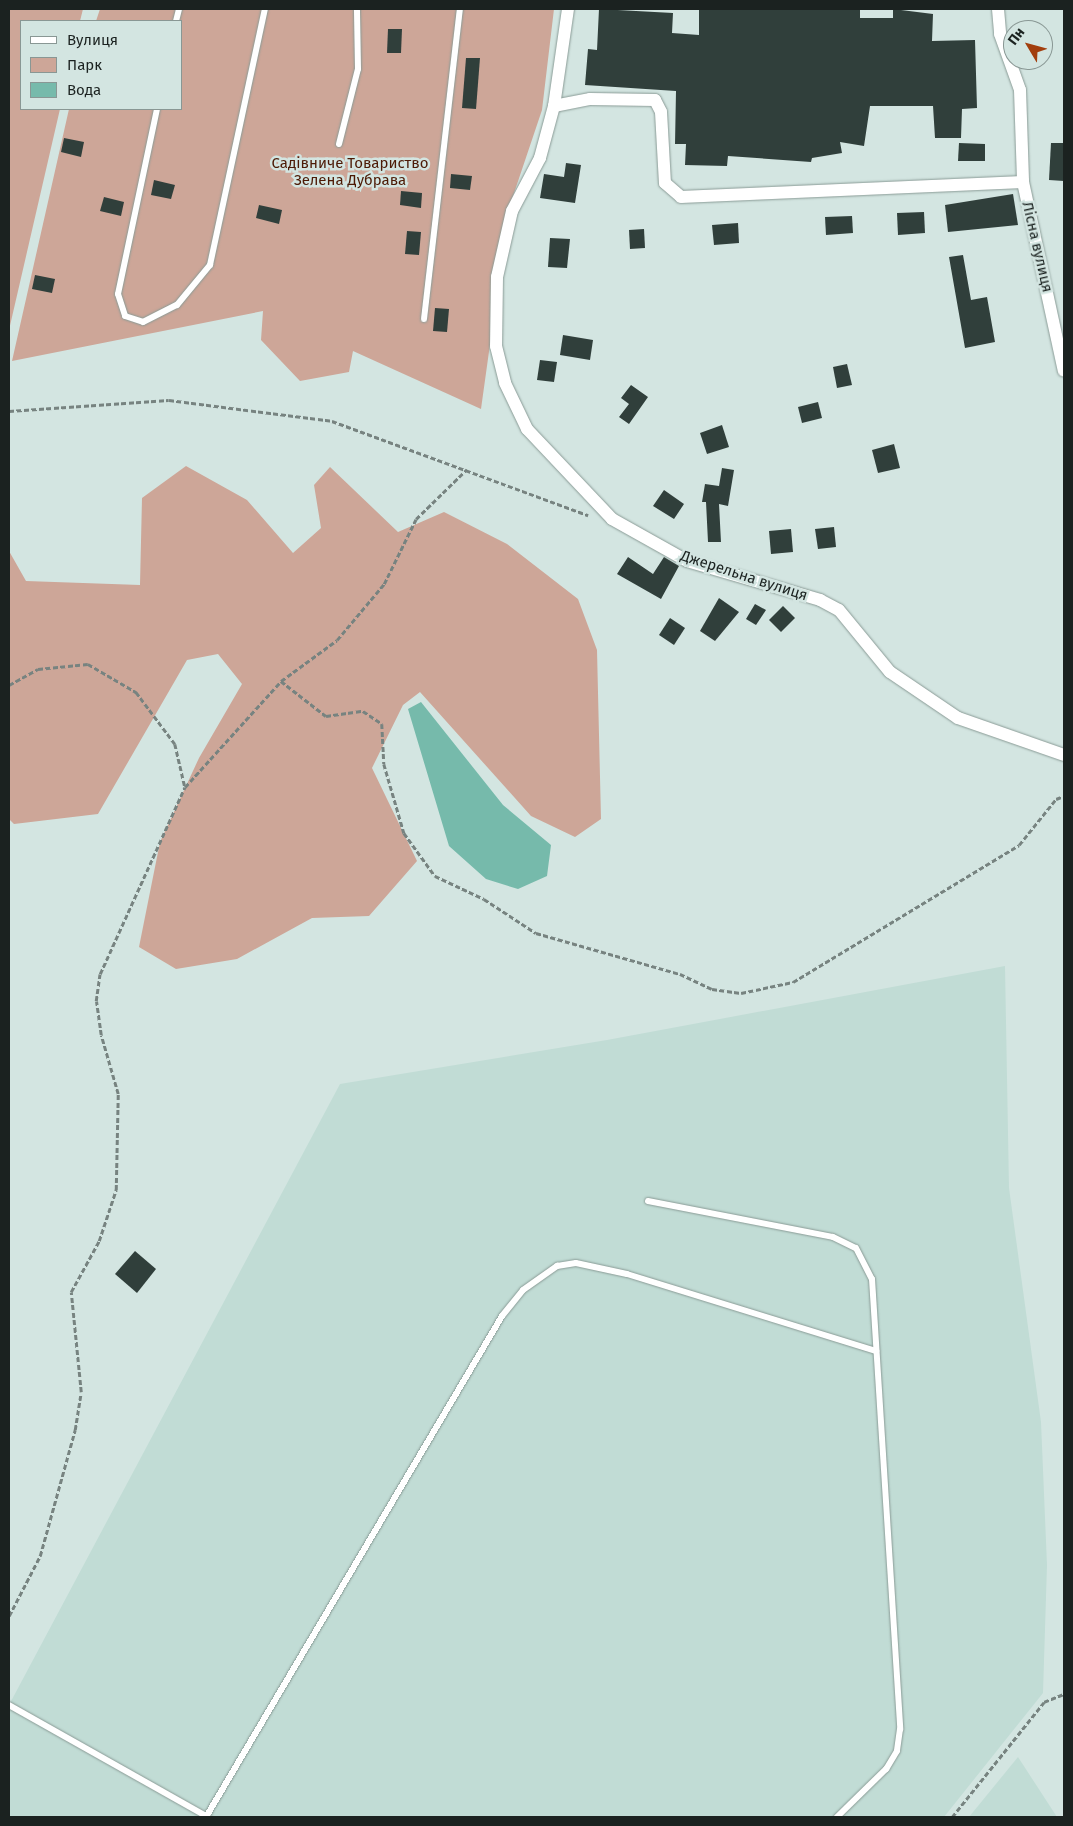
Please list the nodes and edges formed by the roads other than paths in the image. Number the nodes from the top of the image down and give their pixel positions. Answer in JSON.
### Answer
{"nodes":[{"id":1,"x":265,"y":9,"type":"edge"},
{"id":2,"x":357,"y":9,"type":"edge"},
{"id":3,"x":460,"y":9,"type":"edge"},
{"id":4,"x":568,"y":9,"type":"edge"},
{"id":5,"x":998,"y":9,"type":"edge"},
{"id":6,"x":554,"y":106,"type":"junction"},
{"id":7,"x":158,"y":110,"type":"edge"},
{"id":8,"x":339,"y":144,"type":"dead end"},
{"id":9,"x":1023,"y":182,"type":"junction"},
{"id":10,"x":424,"y":319,"type":"dead end"},
{"id":11,"x":1063,"y":356,"type":"edge"},
{"id":12,"x":1064,"y":371,"type":"edge"},
{"id":13,"x":1064,"y":755,"type":"edge"},
{"id":14,"x":648,"y":1201,"type":"dead end"},
{"id":15,"x":876,"y":1351,"type":"junction"},
{"id":16,"x":10,"y":1704,"type":"edge"},
{"id":17,"x":207,"y":1817,"type":"edge"},
{"id":18,"x":837,"y":1817,"type":"edge"}],
"edges":[{"from":1,"to":7,"type":"lane"},
{"from":2,"to":8,"type":"lane"},
{"from":3,"to":10,"type":"lane"},
{"from":4,"to":6,"type":"street","name":"Джерельна вулиця"},
{"from":5,"to":9,"type":"street","name":"Лісна вулиця"},
{"from":6,"to":9,"type":"street"},
{"from":6,"to":13,"type":"street","name":"Джерельна вулиця"},
{"from":9,"to":11,"type":"street","name":"Лісна вулиця"},
{"from":11,"to":12,"type":"street","name":"Лісна вулиця"},
{"from":14,"to":15,"type":"lane"},
{"from":15,"to":17,"type":"lane"},
{"from":15,"to":18,"type":"lane"},
{"from":16,"to":17,"type":"lane"}]}
